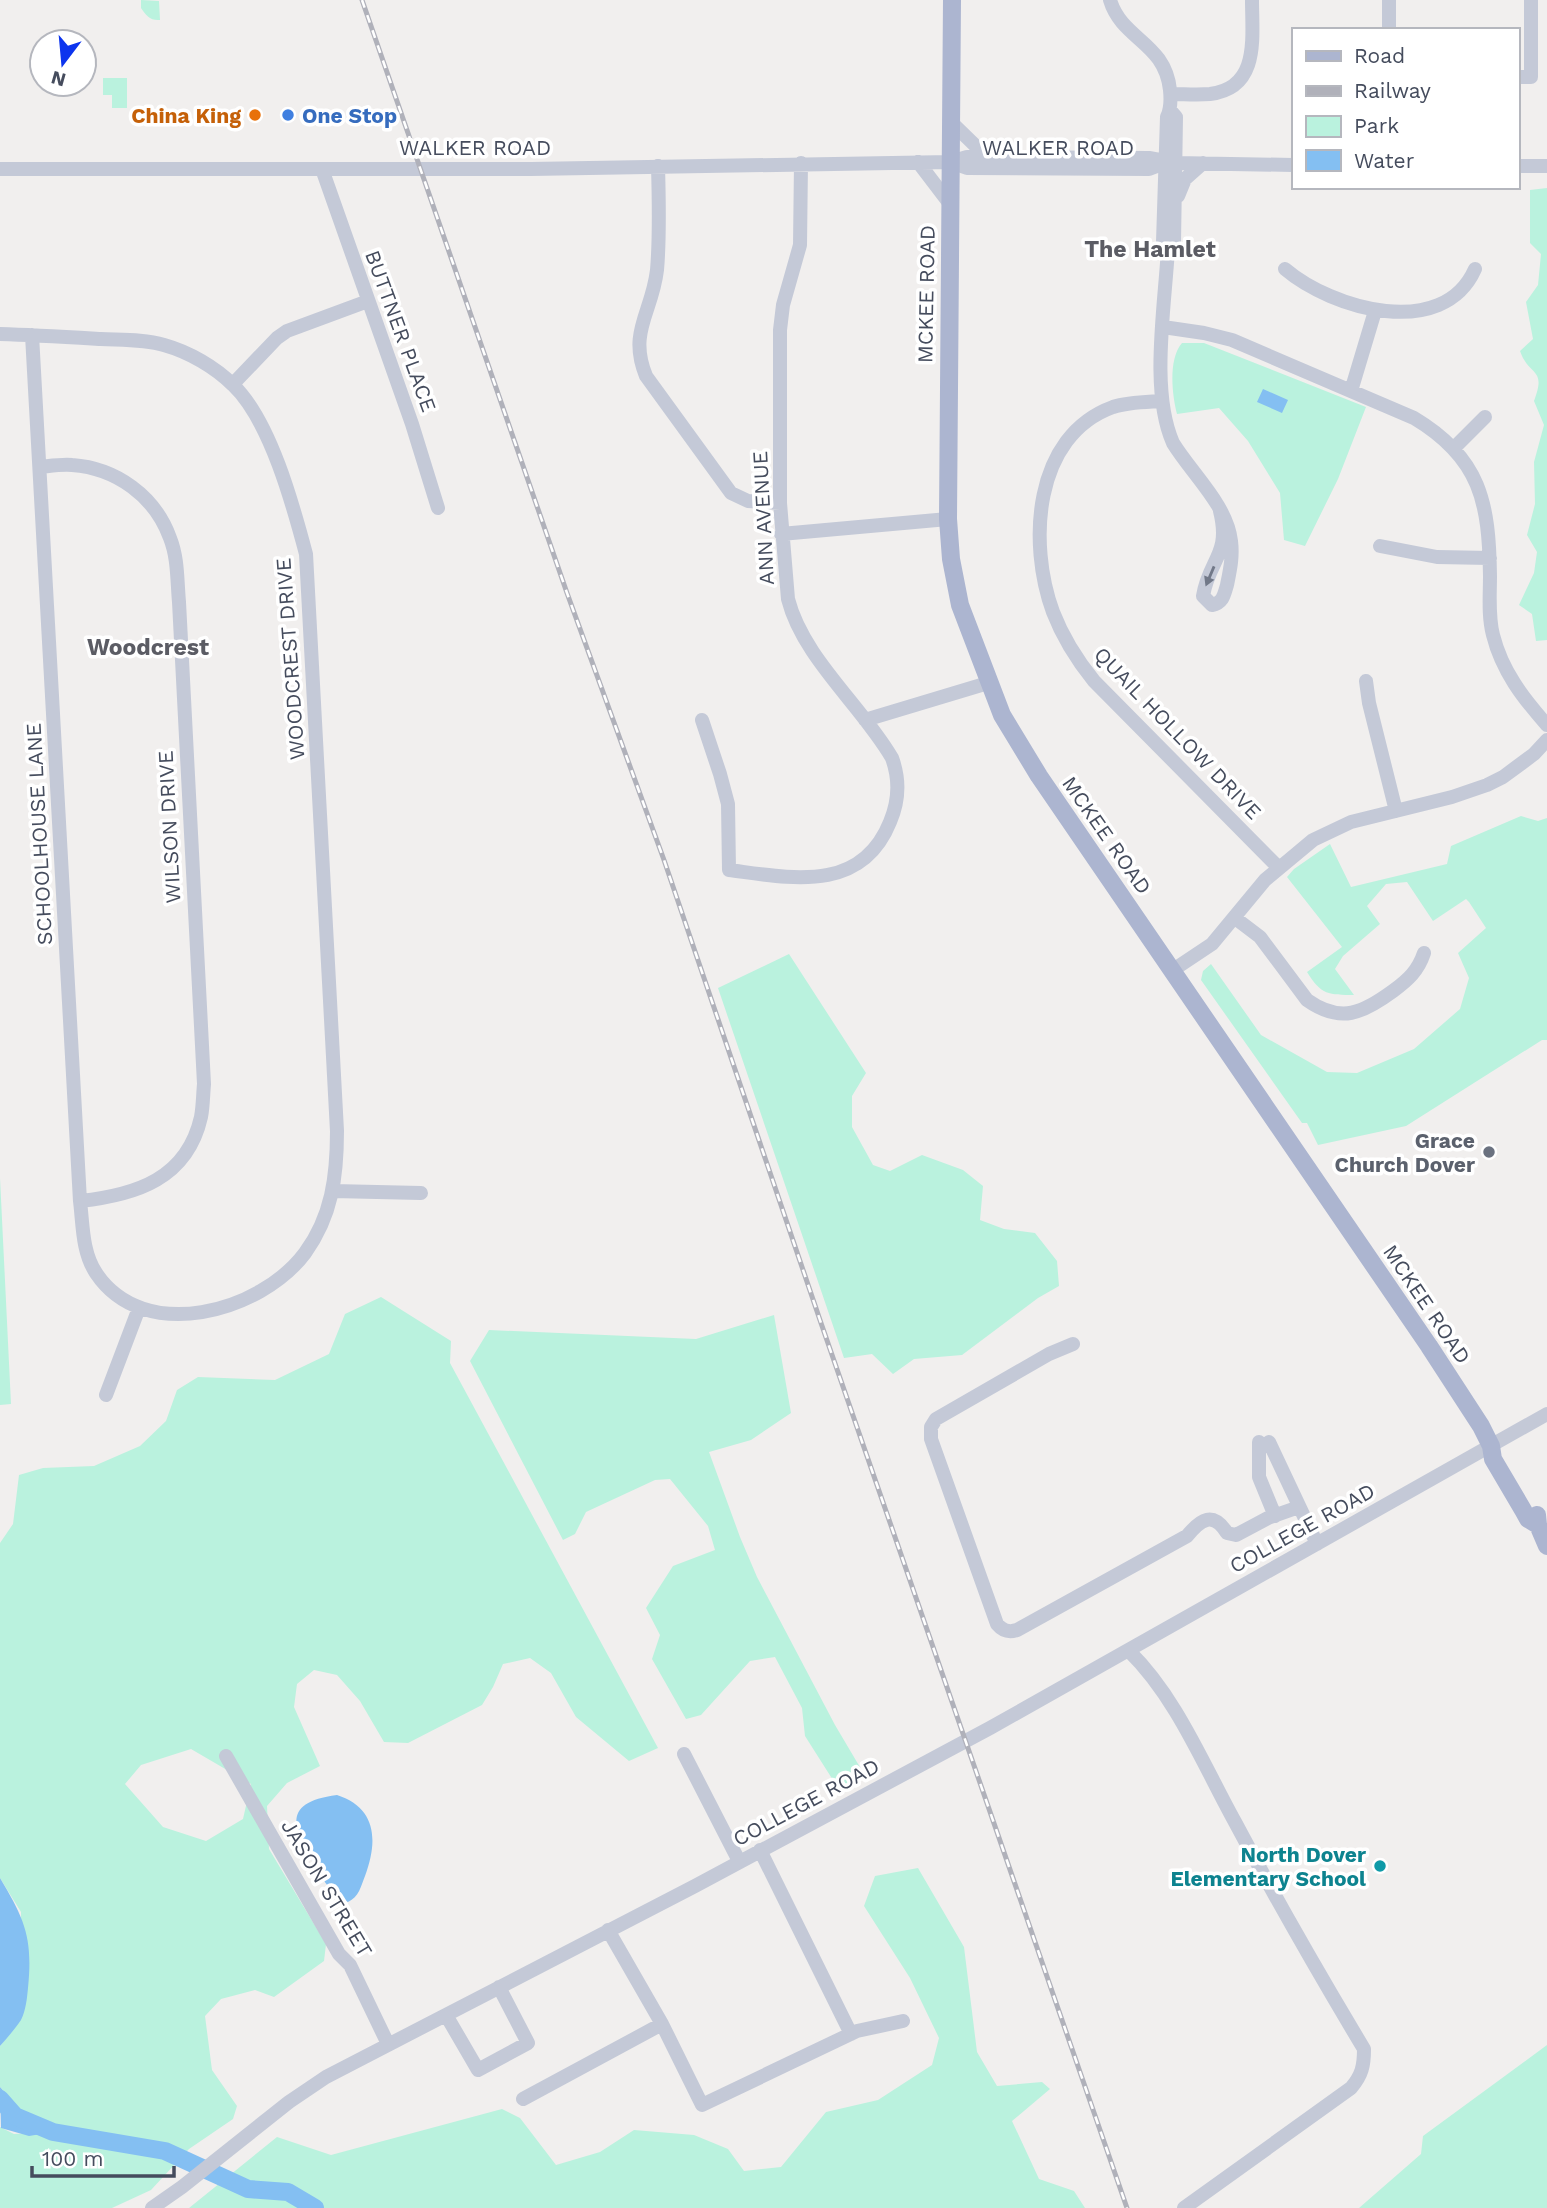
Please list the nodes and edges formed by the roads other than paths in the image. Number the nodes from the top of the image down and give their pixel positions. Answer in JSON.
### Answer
{"nodes":[{"id":1,"x":952,"y":0,"type":"edge"},
{"id":2,"x":1110,"y":0,"type":"edge"},
{"id":3,"x":1252,"y":0,"type":"edge"},
{"id":4,"x":1389,"y":0,"type":"edge"},
{"id":5,"x":1531,"y":0,"type":"edge"},
{"id":6,"x":1389,"y":28,"type":"edge"},
{"id":7,"x":1519,"y":77,"type":"edge"},
{"id":8,"x":1171,"y":94,"type":"junction"},
{"id":9,"x":951,"y":122,"type":"junction"},
{"id":10,"x":987,"y":157,"type":"junction"},
{"id":11,"x":918,"y":162,"type":"junction"},
{"id":12,"x":950,"y":162,"type":"junction"},
{"id":13,"x":801,"y":163,"type":"junction"},
{"id":14,"x":1170,"y":163,"type":"junction"},
{"id":15,"x":1203,"y":163,"type":"junction"},
{"id":16,"x":1292,"y":164,"type":"edge"},
{"id":17,"x":658,"y":166,"type":"junction"},
{"id":18,"x":1519,"y":166,"type":"edge"},
{"id":19,"x":1547,"y":166,"type":"edge"},
{"id":20,"x":0,"y":169,"type":"edge"},
{"id":21,"x":321,"y":169,"type":"junction"},
{"id":22,"x":950,"y":204,"type":"junction"},
{"id":23,"x":1175,"y":204,"type":"junction"},
{"id":24,"x":1168,"y":248,"type":"junction"},
{"id":25,"x":1285,"y":269,"type":"dead end"},
{"id":26,"x":1475,"y":269,"type":"dead end"},
{"id":27,"x":368,"y":301,"type":"junction"},
{"id":28,"x":1375,"y":311,"type":"junction"},
{"id":29,"x":1163,"y":327,"type":"junction"},
{"id":30,"x":0,"y":334,"type":"edge"},
{"id":31,"x":32,"y":335,"type":"junction"},
{"id":32,"x":233,"y":384,"type":"junction"},
{"id":33,"x":1351,"y":391,"type":"junction"},
{"id":34,"x":1161,"y":401,"type":"junction"},
{"id":35,"x":1485,"y":417,"type":"dead end"},
{"id":36,"x":1454,"y":448,"type":"junction"},
{"id":37,"x":40,"y":467,"type":"junction"},
{"id":38,"x":780,"y":503,"type":"junction"},
{"id":39,"x":438,"y":508,"type":"dead end"},
{"id":40,"x":1220,"y":511,"type":"junction"},
{"id":41,"x":948,"y":519,"type":"junction"},
{"id":42,"x":781,"y":534,"type":"junction"},
{"id":43,"x":1380,"y":546,"type":"dead end"},
{"id":44,"x":1490,"y":558,"type":"junction"},
{"id":45,"x":1366,"y":681,"type":"dead end"},
{"id":46,"x":988,"y":683,"type":"junction"},
{"id":47,"x":702,"y":720,"type":"dead end"},
{"id":48,"x":865,"y":720,"type":"junction"},
{"id":49,"x":1547,"y":725,"type":"edge"},
{"id":50,"x":1547,"y":740,"type":"edge"},
{"id":51,"x":1396,"y":811,"type":"junction"},
{"id":52,"x":1278,"y":867,"type":"junction"},
{"id":53,"x":1235,"y":918,"type":"junction"},
{"id":54,"x":1424,"y":953,"type":"dead end"},
{"id":55,"x":1173,"y":970,"type":"junction"},
{"id":56,"x":333,"y":1191,"type":"junction"},
{"id":57,"x":421,"y":1193,"type":"dead end"},
{"id":58,"x":80,"y":1200,"type":"junction"},
{"id":59,"x":139,"y":1308,"type":"junction"},
{"id":60,"x":1073,"y":1344,"type":"dead end"},
{"id":61,"x":106,"y":1395,"type":"dead end"},
{"id":62,"x":1547,"y":1414,"type":"edge"},
{"id":63,"x":1491,"y":1446,"type":"junction"},
{"id":64,"x":1299,"y":1507,"type":"junction"},
{"id":65,"x":1275,"y":1516,"type":"junction"},
{"id":66,"x":1317,"y":1544,"type":"junction"},
{"id":67,"x":1547,"y":1546,"type":"edge"},
{"id":68,"x":1129,"y":1651,"type":"junction"},
{"id":69,"x":684,"y":1754,"type":"dead end"},
{"id":70,"x":226,"y":1756,"type":"dead end"},
{"id":71,"x":760,"y":1850,"type":"junction"},
{"id":72,"x":739,"y":1861,"type":"junction"},
{"id":73,"x":608,"y":1930,"type":"junction"},
{"id":74,"x":499,"y":1987,"type":"junction"},
{"id":75,"x":446,"y":2015,"type":"junction"},
{"id":76,"x":903,"y":2021,"type":"dead end"},
{"id":77,"x":662,"y":2024,"type":"junction"},
{"id":78,"x":852,"y":2034,"type":"junction"},
{"id":79,"x":387,"y":2044,"type":"junction"},
{"id":80,"x":523,"y":2099,"type":"dead end"},
{"id":81,"x":152,"y":2208,"type":"edge"},
{"id":82,"x":1184,"y":2208,"type":"edge"}],
"edges":[{"from":1,"to":9,"type":"main road","name":"MCKEE ROAD"},
{"from":2,"to":8,"type":"street"},
{"from":3,"to":8,"type":"street"},
{"from":4,"to":6,"type":"street"},
{"from":5,"to":7,"type":"street"},
{"from":8,"to":14,"type":"street"},
{"from":9,"to":10,"type":"street"},
{"from":9,"to":12,"type":"main road","name":"MCKEE ROAD"},
{"from":10,"to":12,"type":"street","name":"WALKER ROAD"},
{"from":10,"to":14,"type":"street","name":"WALKER ROAD"},
{"from":11,"to":12,"type":"street","name":"WALKER ROAD"},
{"from":11,"to":13,"type":"street","name":"WALKER ROAD"},
{"from":11,"to":22,"type":"street"},
{"from":12,"to":14,"type":"street","name":"WALKER ROAD"},
{"from":12,"to":22,"type":"main road","name":"MCKEE ROAD"},
{"from":13,"to":17,"type":"street","name":"WALKER ROAD"},
{"from":13,"to":38,"type":"street","name":"ANN AVENUE"},
{"from":14,"to":15,"type":"street","name":"WALKER ROAD"},
{"from":14,"to":23,"type":"street"},
{"from":14,"to":24,"type":"street"},
{"from":15,"to":16,"type":"street","name":"WALKER ROAD"},
{"from":15,"to":23,"type":"street"},
{"from":17,"to":21,"type":"street","name":"WALKER ROAD"},
{"from":17,"to":38,"type":"street"},
{"from":18,"to":19,"type":"street"},
{"from":20,"to":21,"type":"street","name":"WALKER ROAD"},
{"from":21,"to":27,"type":"street","name":"BUTTNER PLACE"},
{"from":22,"to":41,"type":"main road","name":"MCKEE ROAD"},
{"from":23,"to":24,"type":"street"},
{"from":24,"to":29,"type":"street"},
{"from":25,"to":28,"type":"street"},
{"from":26,"to":28,"type":"street"},
{"from":27,"to":32,"type":"street"},
{"from":27,"to":39,"type":"street","name":"BUTTNER PLACE"},
{"from":28,"to":33,"type":"street"},
{"from":29,"to":33,"type":"street"},
{"from":29,"to":34,"type":"street"},
{"from":30,"to":31,"type":"street","name":"WOODCREST DRIVE"},
{"from":31,"to":32,"type":"street","name":"WOODCREST DRIVE"},
{"from":31,"to":37,"type":"street","name":"SCHOOLHOUSE LANE"},
{"from":32,"to":56,"type":"street","name":"WOODCREST DRIVE"},
{"from":33,"to":36,"type":"street"},
{"from":34,"to":40,"type":"street"},
{"from":34,"to":52,"type":"street","name":"QUAIL HOLLOW DRIVE"},
{"from":35,"to":36,"type":"street"},
{"from":36,"to":44,"type":"street"},
{"from":37,"to":58,"type":"street","name":"SCHOOLHOUSE LANE"},
{"from":37,"to":58,"type":"street","name":"WILSON DRIVE"},
{"from":38,"to":42,"type":"street","name":"ANN AVENUE"},
{"from":40,"to":40,"type":"street","one_way":true},
{"from":41,"to":42,"type":"street"},
{"from":41,"to":46,"type":"main road","name":"MCKEE ROAD"},
{"from":42,"to":48,"type":"street","name":"ANN AVENUE"},
{"from":43,"to":44,"type":"street"},
{"from":44,"to":49,"type":"street"},
{"from":45,"to":51,"type":"street"},
{"from":46,"to":48,"type":"street"},
{"from":46,"to":55,"type":"main road","name":"MCKEE ROAD"},
{"from":47,"to":48,"type":"street","name":"ANN AVENUE"},
{"from":50,"to":51,"type":"street"},
{"from":51,"to":52,"type":"street"},
{"from":52,"to":53,"type":"street"},
{"from":53,"to":54,"type":"street"},
{"from":53,"to":55,"type":"street"},
{"from":55,"to":63,"type":"main road","name":"MCKEE ROAD"},
{"from":56,"to":57,"type":"street"},
{"from":56,"to":59,"type":"street","name":"WOODCREST DRIVE"},
{"from":58,"to":59,"type":"street","name":"SCHOOLHOUSE LANE"},
{"from":59,"to":61,"type":"street"},
{"from":60,"to":65,"type":"street"},
{"from":62,"to":63,"type":"street","name":"COLLEGE ROAD"},
{"from":63,"to":66,"type":"street","name":"COLLEGE ROAD"},
{"from":63,"to":67,"type":"main road","name":"MCKEE ROAD"},
{"from":64,"to":65,"type":"street"},
{"from":64,"to":65,"type":"street"},
{"from":64,"to":66,"type":"street"},
{"from":66,"to":68,"type":"street","name":"COLLEGE ROAD"},
{"from":68,"to":71,"type":"street","name":"COLLEGE ROAD"},
{"from":68,"to":82,"type":"street"},
{"from":69,"to":72,"type":"street"},
{"from":70,"to":79,"type":"street","name":"JASON STREET"},
{"from":71,"to":72,"type":"street","name":"COLLEGE ROAD"},
{"from":71,"to":78,"type":"street"},
{"from":72,"to":73,"type":"street","name":"COLLEGE ROAD"},
{"from":73,"to":74,"type":"street","name":"COLLEGE ROAD"},
{"from":73,"to":77,"type":"street"},
{"from":74,"to":75,"type":"street","name":"COLLEGE ROAD"},
{"from":74,"to":75,"type":"street"},
{"from":75,"to":79,"type":"street","name":"COLLEGE ROAD"},
{"from":76,"to":78,"type":"street"},
{"from":77,"to":78,"type":"street"},
{"from":77,"to":80,"type":"street"},
{"from":79,"to":81,"type":"street","name":"COLLEGE ROAD"}]}
